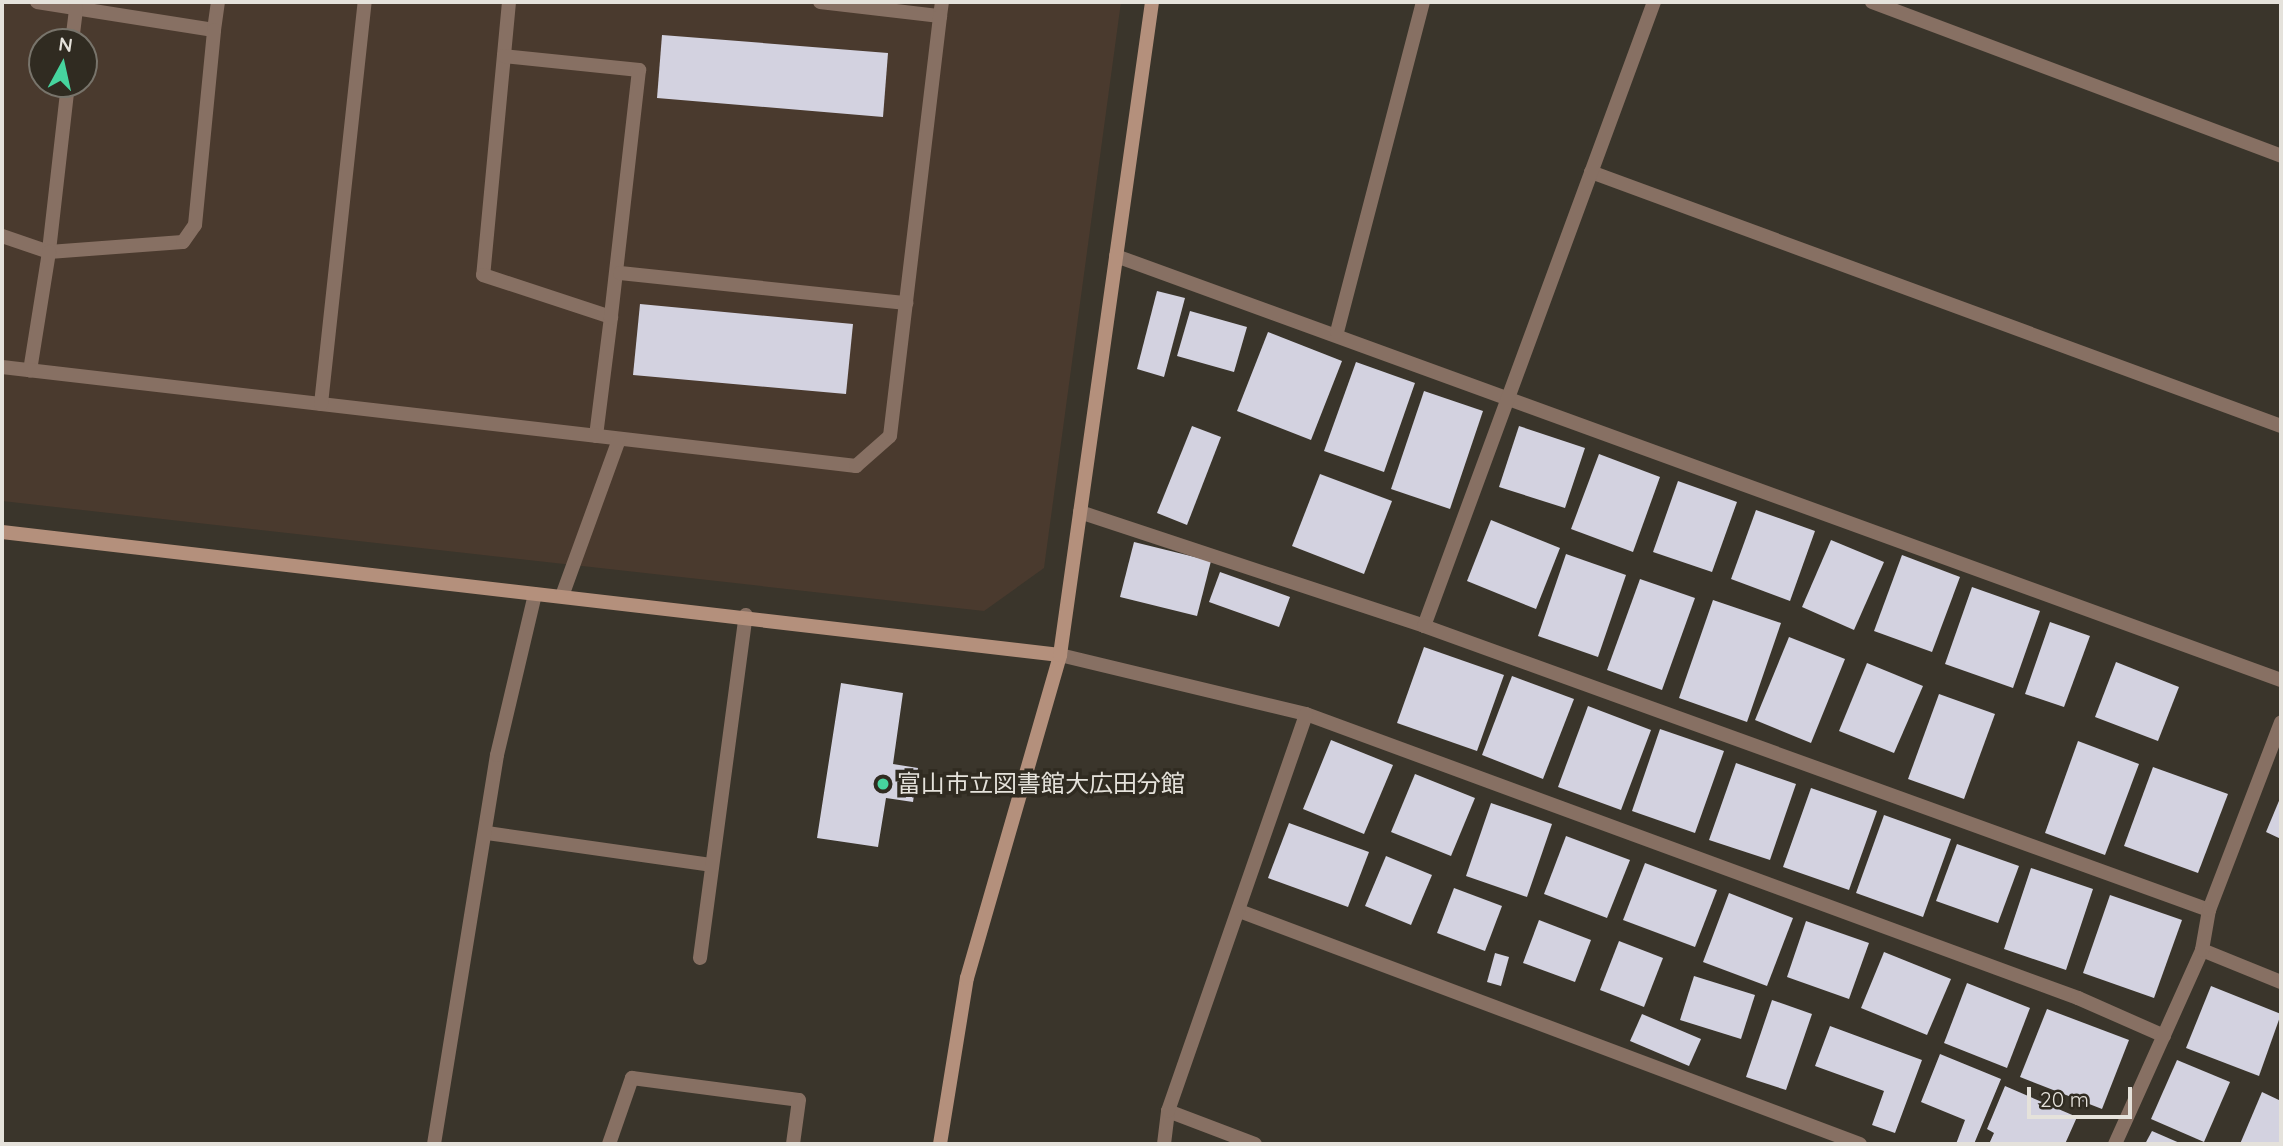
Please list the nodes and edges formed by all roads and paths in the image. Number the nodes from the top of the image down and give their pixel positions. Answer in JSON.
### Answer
{"nodes":[{"id":1,"x":37,"y":2,"type":"edge"},
{"id":2,"x":218,"y":2,"type":"edge"},
{"id":3,"x":365,"y":2,"type":"edge"},
{"id":4,"x":509,"y":2,"type":"edge"},
{"id":5,"x":820,"y":2,"type":"edge"},
{"id":6,"x":1152,"y":2,"type":"edge"},
{"id":7,"x":1423,"y":2,"type":"edge"},
{"id":8,"x":1654,"y":2,"type":"edge"},
{"id":9,"x":1872,"y":2,"type":"edge"},
{"id":10,"x":76,"y":8,"type":"junction"},
{"id":11,"x":941,"y":9,"type":"edge"},
{"id":12,"x":74,"y":28,"type":"edge"},
{"id":13,"x":214,"y":30,"type":"junction"},
{"id":14,"x":504,"y":56,"type":"junction"},
{"id":15,"x":66,"y":98,"type":"edge"},
{"id":16,"x":2281,"y":156,"type":"edge"},
{"id":17,"x":1591,"y":172,"type":"junction"},
{"id":18,"x":2,"y":236,"type":"edge"},
{"id":19,"x":49,"y":251,"type":"junction"},
{"id":20,"x":1116,"y":256,"type":"junction"},
{"id":21,"x":620,"y":273,"type":"junction"},
{"id":22,"x":906,"y":303,"type":"junction"},
{"id":23,"x":611,"y":317,"type":"junction"},
{"id":24,"x":1337,"y":332,"type":"junction"},
{"id":25,"x":2,"y":367,"type":"edge"},
{"id":26,"x":30,"y":370,"type":"junction"},
{"id":27,"x":1506,"y":398,"type":"junction"},
{"id":28,"x":321,"y":404,"type":"junction"},
{"id":29,"x":2281,"y":426,"type":"edge"},
{"id":30,"x":596,"y":436,"type":"junction"},
{"id":31,"x":619,"y":439,"type":"junction"},
{"id":32,"x":1080,"y":512,"type":"junction"},
{"id":33,"x":2,"y":532,"type":"edge"},
{"id":34,"x":535,"y":594,"type":"junction"},
{"id":35,"x":562,"y":596,"type":"junction"},
{"id":36,"x":746,"y":615,"type":"junction"},
{"id":37,"x":1424,"y":626,"type":"junction"},
{"id":38,"x":1060,"y":655,"type":"junction"},
{"id":39,"x":2281,"y":680,"type":"edge"},
{"id":40,"x":1306,"y":714,"type":"junction"},
{"id":41,"x":2281,"y":722,"type":"edge"},
{"id":42,"x":487,"y":833,"type":"junction"},
{"id":43,"x":711,"y":865,"type":"junction"},
{"id":44,"x":2209,"y":910,"type":"junction"},
{"id":45,"x":1242,"y":912,"type":"junction"},
{"id":46,"x":2202,"y":950,"type":"junction"},
{"id":47,"x":700,"y":958,"type":"dead end"},
{"id":48,"x":2281,"y":982,"type":"edge"},
{"id":49,"x":2164,"y":1036,"type":"junction"},
{"id":50,"x":1168,"y":1111,"type":"junction"},
{"id":51,"x":434,"y":1144,"type":"edge"},
{"id":52,"x":609,"y":1144,"type":"edge"},
{"id":53,"x":793,"y":1144,"type":"edge"},
{"id":54,"x":940,"y":1144,"type":"edge"},
{"id":55,"x":1164,"y":1144,"type":"edge"},
{"id":56,"x":1255,"y":1144,"type":"edge"},
{"id":57,"x":1860,"y":1144,"type":"edge"},
{"id":58,"x":2115,"y":1144,"type":"edge"}],
"edges":[{"from":1,"to":10,"type":"street"},
{"from":2,"to":13,"type":"street"},
{"from":3,"to":28,"type":"street"},
{"from":4,"to":14,"type":"street"},
{"from":5,"to":11,"type":"street"},
{"from":6,"to":20,"type":"street"},
{"from":7,"to":24,"type":"street"},
{"from":8,"to":17,"type":"street"},
{"from":9,"to":16,"type":"street"},
{"from":10,"to":12,"type":"street"},
{"from":10,"to":13,"type":"street"},
{"from":11,"to":22,"type":"street"},
{"from":13,"to":19,"type":"street"},
{"from":14,"to":21,"type":"street"},
{"from":14,"to":23,"type":"street"},
{"from":15,"to":19,"type":"street"},
{"from":17,"to":27,"type":"street"},
{"from":17,"to":29,"type":"street"},
{"from":18,"to":19,"type":"street"},
{"from":19,"to":26,"type":"street"},
{"from":20,"to":24,"type":"street"},
{"from":20,"to":32,"type":"street"},
{"from":21,"to":22,"type":"street"},
{"from":21,"to":23,"type":"street"},
{"from":22,"to":31,"type":"street"},
{"from":23,"to":30,"type":"street"},
{"from":24,"to":27,"type":"street"},
{"from":25,"to":26,"type":"street"},
{"from":26,"to":28,"type":"street"},
{"from":27,"to":37,"type":"street"},
{"from":27,"to":39,"type":"street"},
{"from":28,"to":30,"type":"street"},
{"from":30,"to":31,"type":"street"},
{"from":31,"to":35,"type":"street"},
{"from":32,"to":37,"type":"street"},
{"from":32,"to":38,"type":"street"},
{"from":33,"to":34,"type":"street"},
{"from":34,"to":35,"type":"street"},
{"from":34,"to":42,"type":"street"},
{"from":35,"to":36,"type":"street"},
{"from":36,"to":38,"type":"street"},
{"from":36,"to":43,"type":"street"},
{"from":37,"to":44,"type":"street"},
{"from":38,"to":40,"type":"street"},
{"from":38,"to":54,"type":"street"},
{"from":40,"to":45,"type":"street"},
{"from":40,"to":49,"type":"street"},
{"from":41,"to":44,"type":"street"},
{"from":42,"to":43,"type":"street"},
{"from":42,"to":51,"type":"street"},
{"from":43,"to":47,"type":"street"},
{"from":44,"to":46,"type":"street"},
{"from":45,"to":50,"type":"street"},
{"from":45,"to":57,"type":"street"},
{"from":46,"to":48,"type":"street"},
{"from":46,"to":49,"type":"street"},
{"from":49,"to":58,"type":"street"},
{"from":50,"to":55,"type":"street"},
{"from":50,"to":56,"type":"street"},
{"from":52,"to":53,"type":"street"}]}
